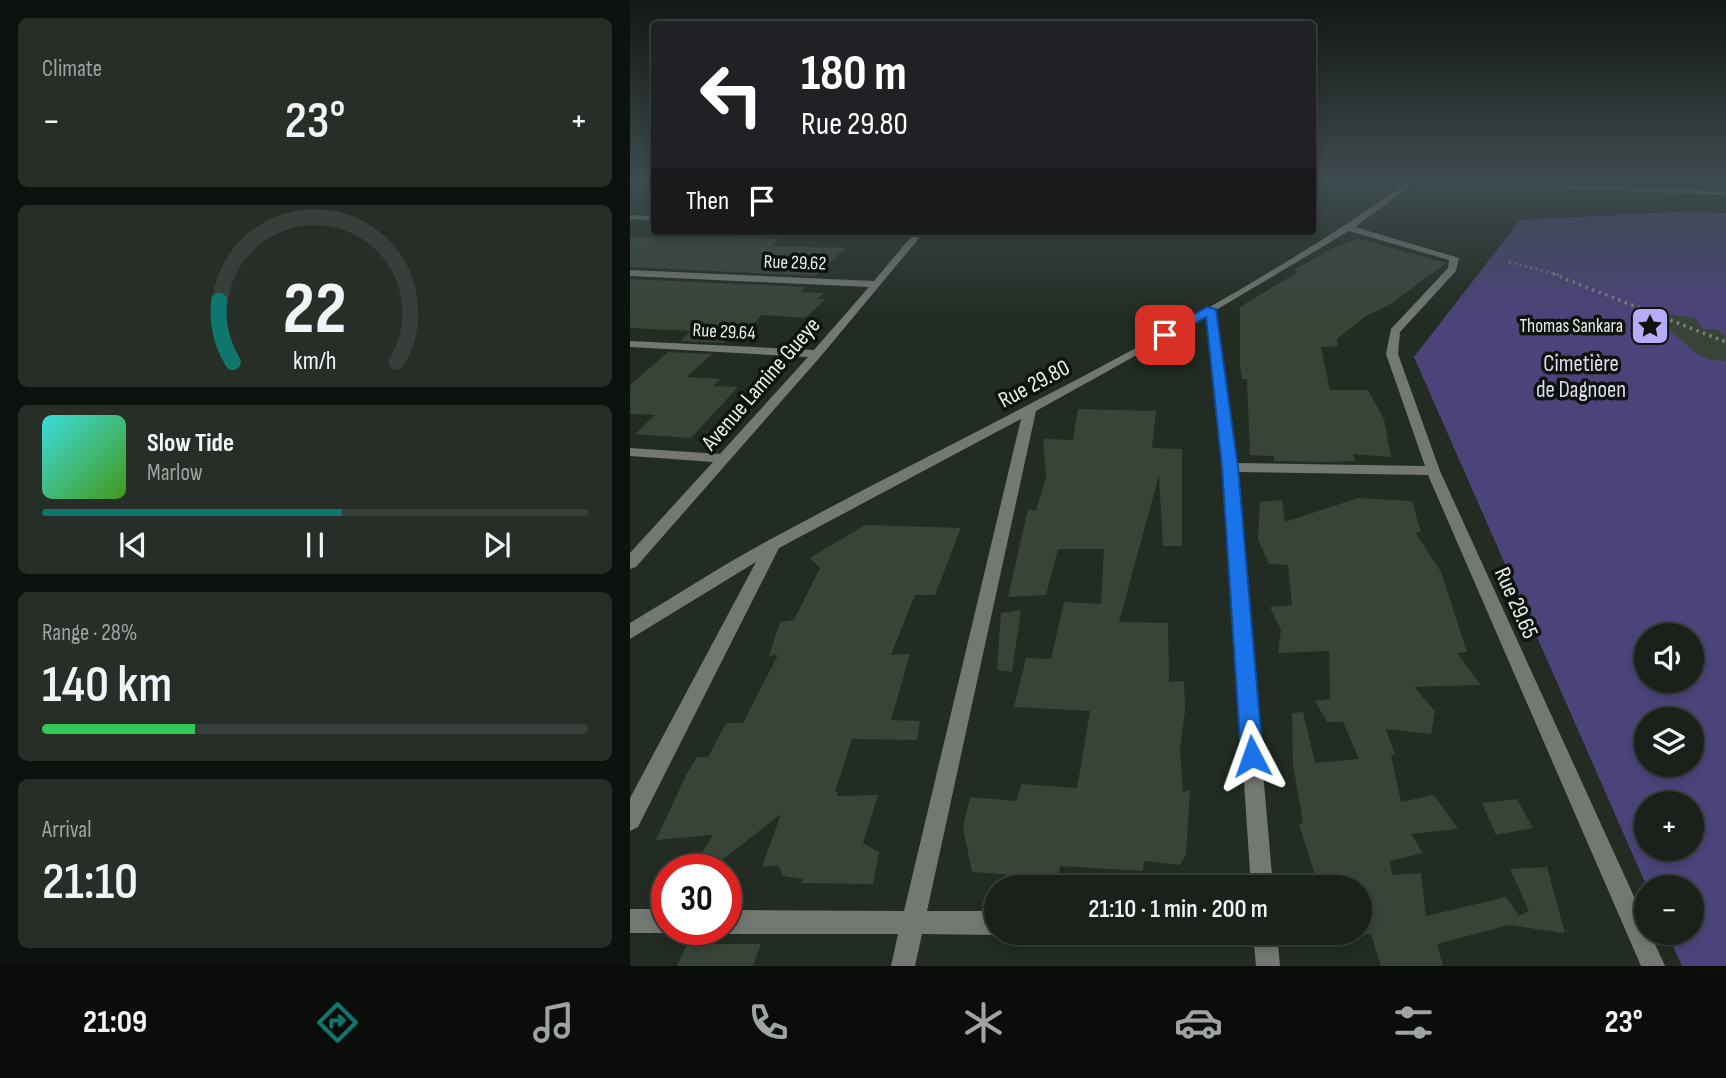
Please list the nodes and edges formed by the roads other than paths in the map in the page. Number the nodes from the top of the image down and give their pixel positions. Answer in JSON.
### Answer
{"nodes":[{"id":1,"x":1348,"y":228,"type":"joint"},
{"id":2,"x":918,"y":235,"type":"edge"},
{"id":3,"x":630,"y":273,"type":"edge"},
{"id":4,"x":875,"y":284,"type":"junction"},
{"id":5,"x":1211,"y":309,"type":"junction"},
{"id":6,"x":630,"y":344,"type":"edge"},
{"id":7,"x":817,"y":354,"type":"junction"},
{"id":8,"x":1030,"y":409,"type":"junction"},
{"id":9,"x":630,"y":452,"type":"edge"},
{"id":10,"x":723,"y":458,"type":"junction"},
{"id":11,"x":1230,"y":467,"type":"junction"},
{"id":12,"x":1433,"y":471,"type":"junction"},
{"id":13,"x":774,"y":544,"type":"junction"},
{"id":14,"x":630,"y":563,"type":"edge"},
{"id":15,"x":630,"y":632,"type":"edge"},
{"id":16,"x":630,"y":820,"type":"edge"},
{"id":17,"x":1261,"y":875,"type":"edge"},
{"id":18,"x":630,"y":921,"type":"edge"},
{"id":19,"x":651,"y":921,"type":"edge"},
{"id":20,"x":742,"y":922,"type":"edge"},
{"id":21,"x":984,"y":923,"type":"edge"},
{"id":22,"x":913,"y":924,"type":"junction"},
{"id":23,"x":1266,"y":945,"type":"edge"},
{"id":24,"x":903,"y":966,"type":"edge"},
{"id":25,"x":1268,"y":966,"type":"edge"},
{"id":26,"x":1653,"y":966,"type":"edge"}],
"edges":[{"from":1,"to":5,"type":"street","name":"Rue 29.80"},
{"from":1,"to":12,"type":"street","name":"Rue 29.65"},
{"from":2,"to":4,"type":"street","name":"Avenue Lamine Gueye"},
{"from":3,"to":4,"type":"street","name":"Rue 29.62"},
{"from":4,"to":7,"type":"street","name":"Avenue Lamine Gueye"},
{"from":5,"to":8,"type":"street","name":"Rue 29.80"},
{"from":5,"to":11,"type":"street"},
{"from":6,"to":7,"type":"street","name":"Rue 29.64"},
{"from":7,"to":10,"type":"street","name":"Avenue Lamine Gueye"},
{"from":8,"to":13,"type":"street","name":"Rue 29.80"},
{"from":8,"to":22,"type":"street"},
{"from":9,"to":10,"type":"street"},
{"from":10,"to":14,"type":"street","name":"Avenue Lamine Gueye"},
{"from":11,"to":12,"type":"street"},
{"from":11,"to":17,"type":"street"},
{"from":12,"to":26,"type":"street","name":"Rue 29.65"},
{"from":13,"to":15,"type":"street","name":"Rue 29.80"},
{"from":13,"to":16,"type":"street"},
{"from":18,"to":19,"type":"street"},
{"from":20,"to":22,"type":"street"},
{"from":21,"to":22,"type":"street"},
{"from":22,"to":24,"type":"street"},
{"from":23,"to":25,"type":"street"}]}
